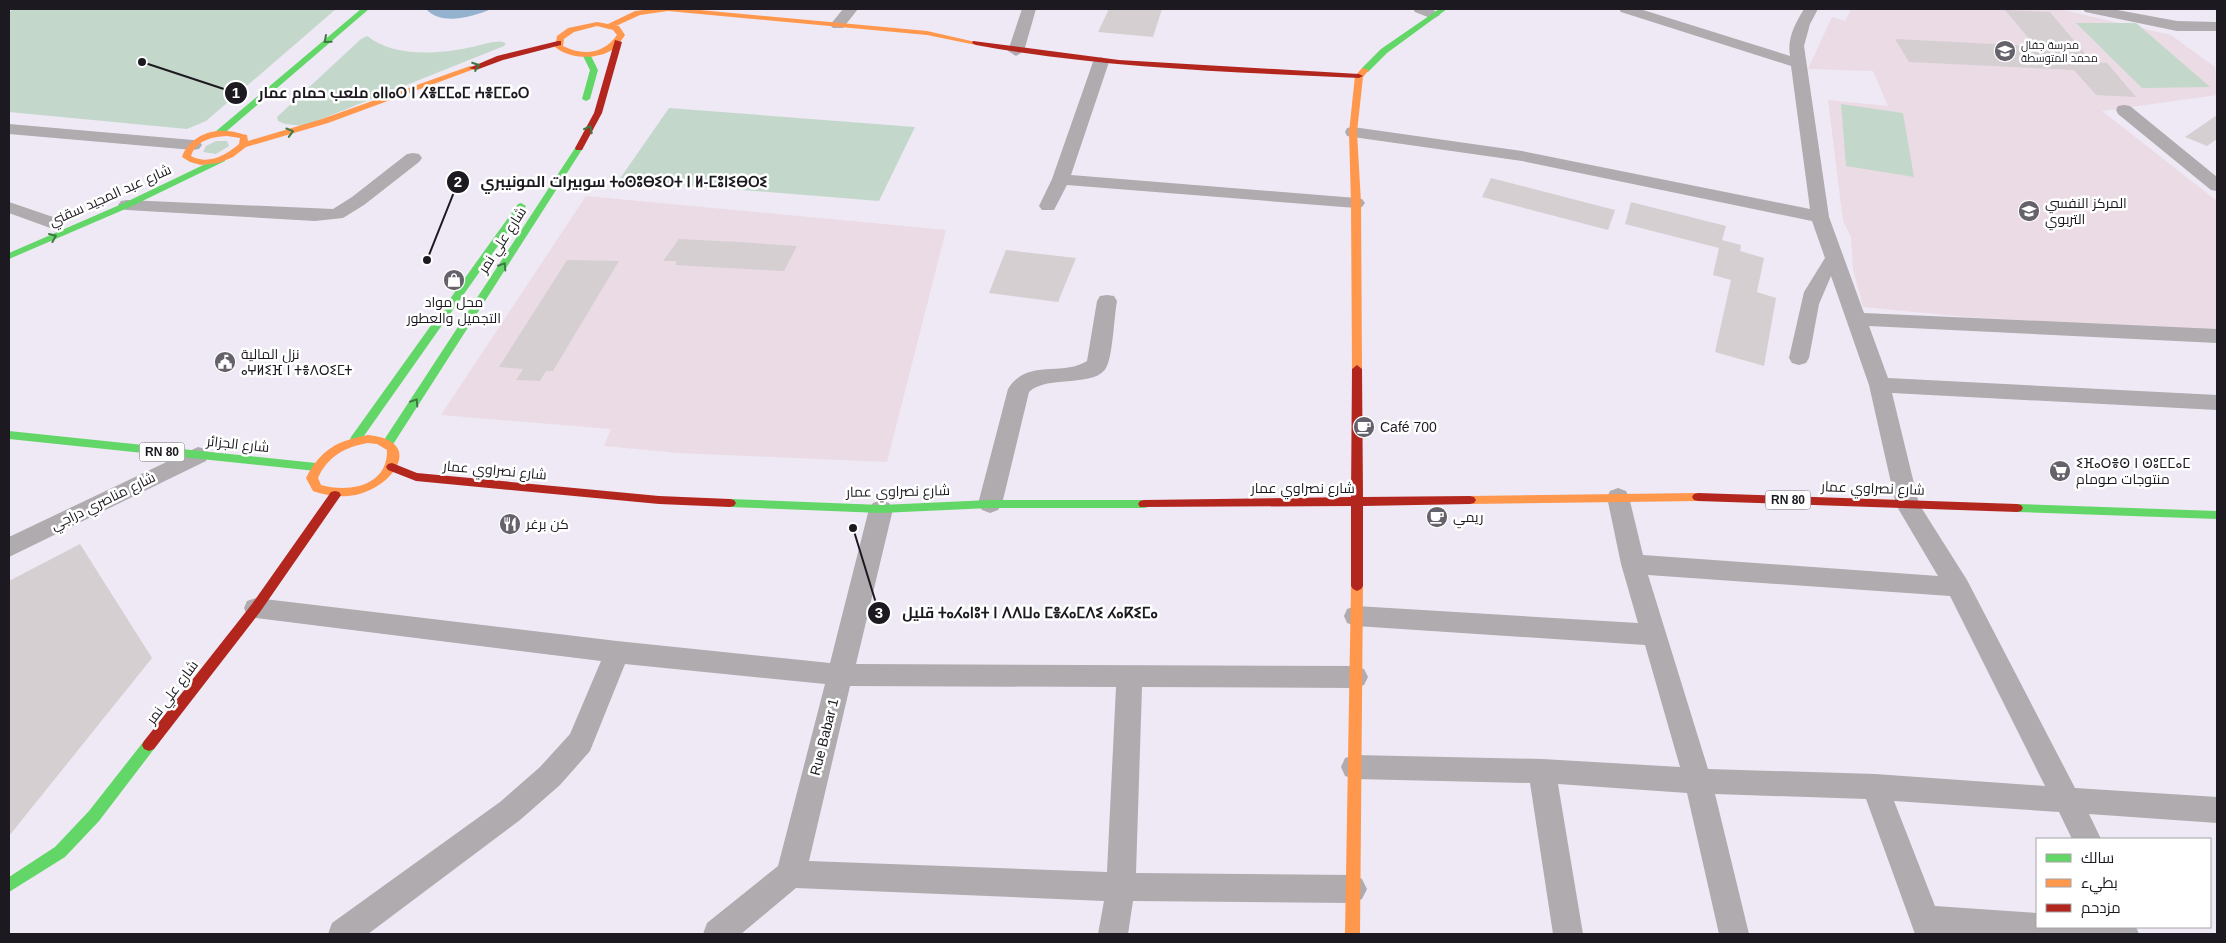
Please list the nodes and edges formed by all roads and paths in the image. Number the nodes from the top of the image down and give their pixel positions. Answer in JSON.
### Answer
{"nodes":[{"id":1,"x":364,"y":9,"type":"edge"},
{"id":2,"x":668,"y":9,"type":"edge"},
{"id":3,"x":851,"y":9,"type":"edge"},
{"id":4,"x":1029,"y":9,"type":"edge"},
{"id":5,"x":1626,"y":9,"type":"edge"},
{"id":6,"x":1811,"y":9,"type":"edge"},
{"id":7,"x":2090,"y":9,"type":"edge"},
{"id":8,"x":1432,"y":11,"type":"edge"},
{"id":9,"x":605,"y":21,"type":"junction"},
{"id":10,"x":838,"y":25,"type":"junction"},
{"id":11,"x":2217,"y":27,"type":"edge"},
{"id":12,"x":620,"y":38,"type":"junction"},
{"id":13,"x":558,"y":43,"type":"junction"},
{"id":14,"x":1016,"y":51,"type":"junction"},
{"id":15,"x":586,"y":54,"type":"junction"},
{"id":16,"x":1101,"y":62,"type":"junction"},
{"id":17,"x":1797,"y":63,"type":"junction"},
{"id":18,"x":1359,"y":76,"type":"junction"},
{"id":19,"x":582,"y":109,"type":"dead end"},
{"id":20,"x":2124,"y":110,"type":"dead end"},
{"id":21,"x":9,"y":129,"type":"edge"},
{"id":22,"x":1353,"y":132,"type":"junction"},
{"id":23,"x":218,"y":134,"type":"junction"},
{"id":24,"x":243,"y":145,"type":"junction"},
{"id":25,"x":189,"y":151,"type":"junction"},
{"id":26,"x":413,"y":158,"type":"dead end"},
{"id":27,"x":222,"y":159,"type":"junction"},
{"id":28,"x":174,"y":165,"type":"dead end"},
{"id":29,"x":1061,"y":179,"type":"junction"},
{"id":30,"x":2217,"y":186,"type":"edge"},
{"id":31,"x":526,"y":198,"type":"dead end"},
{"id":32,"x":1356,"y":203,"type":"junction"},
{"id":33,"x":127,"y":205,"type":"junction"},
{"id":34,"x":1048,"y":206,"type":"dead end"},
{"id":35,"x":9,"y":207,"type":"edge"},
{"id":36,"x":1820,"y":217,"type":"junction"},
{"id":37,"x":57,"y":221,"type":"joint"},
{"id":38,"x":35,"y":231,"type":"dead end"},
{"id":39,"x":9,"y":256,"type":"edge"},
{"id":40,"x":1835,"y":258,"type":"junction"},
{"id":41,"x":1108,"y":301,"type":"dead end"},
{"id":42,"x":1855,"y":319,"type":"junction"},
{"id":43,"x":2217,"y":336,"type":"edge"},
{"id":44,"x":1799,"y":358,"type":"dead end"},
{"id":45,"x":1880,"y":385,"type":"junction"},
{"id":46,"x":2217,"y":402,"type":"edge"},
{"id":47,"x":9,"y":434,"type":"edge"},
{"id":48,"x":355,"y":440,"type":"junction"},
{"id":49,"x":388,"y":443,"type":"junction"},
{"id":50,"x":198,"y":455,"type":"junction"},
{"id":51,"x":316,"y":467,"type":"junction"},
{"id":52,"x":392,"y":467,"type":"junction"},
{"id":53,"x":335,"y":494,"type":"junction"},
{"id":54,"x":1618,"y":497,"type":"junction"},
{"id":55,"x":1358,"y":503,"type":"junction"},
{"id":56,"x":990,"y":504,"type":"junction"},
{"id":57,"x":1908,"y":505,"type":"junction"},
{"id":58,"x":881,"y":509,"type":"junction"},
{"id":59,"x":2217,"y":515,"type":"edge"},
{"id":60,"x":9,"y":548,"type":"edge"},
{"id":61,"x":1633,"y":564,"type":"junction"},
{"id":62,"x":1958,"y":587,"type":"junction"},
{"id":63,"x":256,"y":608,"type":"junction"},
{"id":64,"x":1356,"y":616,"type":"junction"},
{"id":65,"x":1656,"y":635,"type":"junction"},
{"id":66,"x":617,"y":652,"type":"junction"},
{"id":67,"x":840,"y":675,"type":"junction"},
{"id":68,"x":1129,"y":676,"type":"junction"},
{"id":69,"x":1355,"y":677,"type":"junction"},
{"id":70,"x":1355,"y":767,"type":"junction"},
{"id":71,"x":1542,"y":771,"type":"junction"},
{"id":72,"x":1698,"y":781,"type":"junction"},
{"id":73,"x":1876,"y":787,"type":"junction"},
{"id":74,"x":2065,"y":798,"type":"junction"},
{"id":75,"x":2217,"y":810,"type":"edge"},
{"id":76,"x":2086,"y":838,"type":"edge"},
{"id":77,"x":790,"y":874,"type":"junction"},
{"id":78,"x":9,"y":885,"type":"edge"},
{"id":79,"x":1120,"y":887,"type":"junction"},
{"id":80,"x":1352,"y":889,"type":"junction"},
{"id":81,"x":1928,"y":927,"type":"edge"},
{"id":82,"x":342,"y":934,"type":"edge"},
{"id":83,"x":718,"y":934,"type":"edge"},
{"id":84,"x":1113,"y":934,"type":"edge"},
{"id":85,"x":1352,"y":934,"type":"edge"},
{"id":86,"x":1568,"y":934,"type":"edge"},
{"id":87,"x":1734,"y":934,"type":"edge"},
{"id":88,"x":2124,"y":934,"type":"edge"}],
"edges":[{"from":1,"to":23,"type":"main road","one_way":true},
{"from":2,"to":9,"type":"main road"},
{"from":2,"to":10,"type":"main road"},
{"from":2,"to":12,"type":"main road"},
{"from":3,"to":10,"type":"street"},
{"from":4,"to":14,"type":"street"},
{"from":5,"to":17,"type":"street"},
{"from":6,"to":17,"type":"street"},
{"from":7,"to":11,"type":"street"},
{"from":8,"to":18,"type":"main road"},
{"from":9,"to":12,"type":"main road"},
{"from":9,"to":13,"type":"main road"},
{"from":10,"to":14,"type":"main road"},
{"from":12,"to":15,"type":"main road"},
{"from":49,"to":12,"type":"main road","name":"شارع علي نمر","one_way":true},
{"from":13,"to":15,"type":"main road"},
{"from":24,"to":13,"type":"main road","one_way":true},
{"from":14,"to":16,"type":"main road"},
{"from":15,"to":19,"type":"main road"},
{"from":16,"to":18,"type":"main road"},
{"from":16,"to":29,"type":"street"},
{"from":17,"to":36,"type":"street"},
{"from":18,"to":22,"type":"main road"},
{"from":20,"to":30,"type":"street"},
{"from":21,"to":25,"type":"street"},
{"from":22,"to":32,"type":"main road"},
{"from":22,"to":36,"type":"street"},
{"from":23,"to":24,"type":"main road"},
{"from":23,"to":25,"type":"main road","name":"شارع عبد المجيد سقني"},
{"from":24,"to":27,"type":"main road","name":"شارع عبد المجيد سقني"},
{"from":25,"to":27,"type":"main road"},
{"from":25,"to":28,"type":"main road","name":"شارع عبد المجيد سقني"},
{"from":26,"to":33,"type":"street"},
{"from":27,"to":33,"type":"main road","name":"شارع عبد المجيد سقني"},
{"from":29,"to":32,"type":"street"},
{"from":29,"to":34,"type":"street"},
{"from":31,"to":48,"type":"main road","name":"شارع علي نمر"},
{"from":32,"to":55,"type":"main road"},
{"from":39,"to":33,"type":"main road","name":"شارع عبد المجيد سقني","one_way":true},
{"from":35,"to":37,"type":"street"},
{"from":36,"to":40,"type":"street"},
{"from":37,"to":38,"type":"main road","name":"شارع عبد المجيد سقني"},
{"from":40,"to":42,"type":"street"},
{"from":40,"to":44,"type":"street"},
{"from":41,"to":56,"type":"street"},
{"from":42,"to":43,"type":"street"},
{"from":42,"to":45,"type":"street"},
{"from":45,"to":46,"type":"street"},
{"from":45,"to":57,"type":"street"},
{"from":47,"to":50,"type":"main road","name":"شارع الجزائر","number":"RN 80"},
{"from":48,"to":49,"type":"main road"},
{"from":48,"to":51,"type":"main road"},
{"from":49,"to":52,"type":"main road"},
{"from":50,"to":51,"type":"main road","name":"شارع الجزائر","number":"RN 80"},
{"from":50,"to":60,"type":"street","name":"شارع مناصري دراجي"},
{"from":51,"to":53,"type":"main road"},
{"from":52,"to":53,"type":"main road"},
{"from":52,"to":58,"type":"main road","name":"شارع نصراوي عمار","number":"RN 80"},
{"from":53,"to":63,"type":"main road","name":"شارع علي نمر"},
{"from":54,"to":55,"type":"main road","name":"شارع نصراوي عمار","number":"RN 80"},
{"from":54,"to":57,"type":"main road","name":"شارع نصراوي عمار","number":"RN 80"},
{"from":54,"to":61,"type":"street"},
{"from":55,"to":56,"type":"main road","name":"شارع نصراوي عمار","number":"RN 80"},
{"from":55,"to":64,"type":"main road"},
{"from":56,"to":58,"type":"main road","name":"شارع نصراوي عمار","number":"RN 80"},
{"from":57,"to":59,"type":"main road","name":"شارع نصراوي عمار","number":"RN 80"},
{"from":57,"to":62,"type":"street"},
{"from":58,"to":67,"type":"street","name":"Rue Babar 1"},
{"from":61,"to":62,"type":"street"},
{"from":61,"to":65,"type":"street"},
{"from":62,"to":74,"type":"street"},
{"from":63,"to":66,"type":"street"},
{"from":63,"to":78,"type":"main road","name":"شارع علي نمر"},
{"from":64,"to":65,"type":"street"},
{"from":64,"to":69,"type":"main road"},
{"from":65,"to":72,"type":"street"},
{"from":66,"to":67,"type":"street"},
{"from":66,"to":82,"type":"street"},
{"from":67,"to":68,"type":"street"},
{"from":67,"to":77,"type":"street","name":"Rue Babar 1"},
{"from":68,"to":69,"type":"street"},
{"from":68,"to":79,"type":"street"},
{"from":69,"to":70,"type":"main road"},
{"from":70,"to":71,"type":"street"},
{"from":70,"to":80,"type":"main road"},
{"from":71,"to":72,"type":"street"},
{"from":71,"to":86,"type":"street"},
{"from":72,"to":73,"type":"street"},
{"from":72,"to":87,"type":"street"},
{"from":73,"to":74,"type":"street"},
{"from":73,"to":81,"type":"street"},
{"from":74,"to":75,"type":"street"},
{"from":74,"to":76,"type":"street"},
{"from":77,"to":79,"type":"street"},
{"from":77,"to":83,"type":"street"},
{"from":79,"to":80,"type":"street"},
{"from":79,"to":84,"type":"street"},
{"from":80,"to":85,"type":"main road"},
{"from":81,"to":88,"type":"street"}]}
